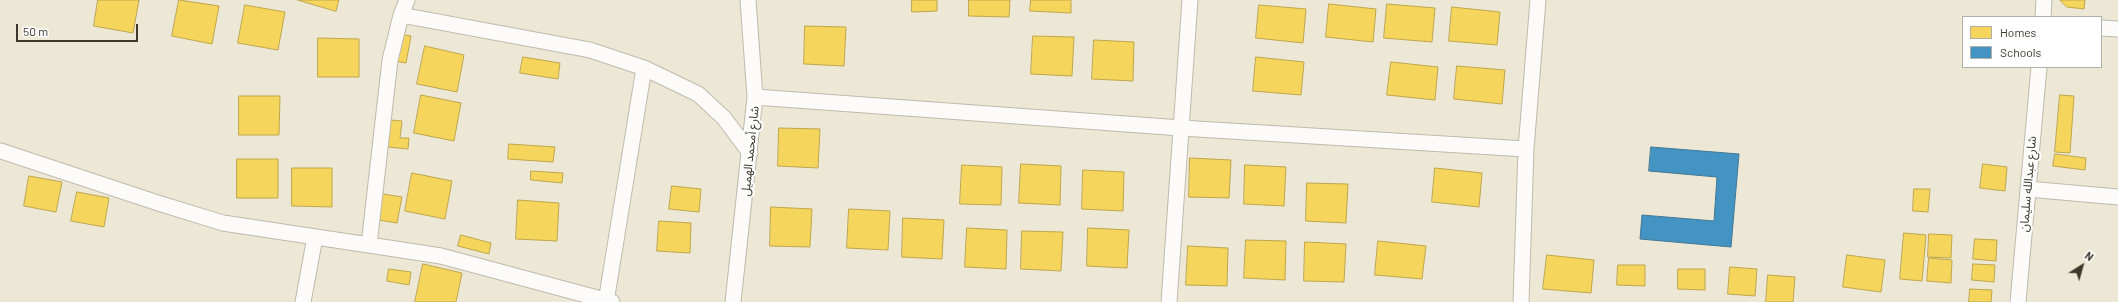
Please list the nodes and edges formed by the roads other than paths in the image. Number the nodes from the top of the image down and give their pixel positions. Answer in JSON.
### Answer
{"nodes":[{"id":1,"x":407,"y":0,"type":"edge"},
{"id":2,"x":748,"y":0,"type":"edge"},
{"id":3,"x":1190,"y":0,"type":"edge"},
{"id":4,"x":1538,"y":0,"type":"edge"},
{"id":5,"x":2044,"y":0,"type":"edge"},
{"id":6,"x":401,"y":15,"type":"junction"},
{"id":7,"x":2043,"y":16,"type":"edge"},
{"id":8,"x":2102,"y":28,"type":"edge"},
{"id":9,"x":2118,"y":29,"type":"edge"},
{"id":10,"x":644,"y":68,"type":"junction"},
{"id":11,"x":2039,"y":68,"type":"edge"},
{"id":12,"x":755,"y":97,"type":"junction"},
{"id":13,"x":1181,"y":128,"type":"junction"},
{"id":14,"x":1526,"y":149,"type":"junction"},
{"id":15,"x":1,"y":151,"type":"edge"},
{"id":16,"x":750,"y":153,"type":"junction"},
{"id":17,"x":2028,"y":189,"type":"junction"},
{"id":18,"x":2118,"y":197,"type":"edge"},
{"id":19,"x":315,"y":237,"type":"junction"},
{"id":20,"x":369,"y":245,"type":"junction"},
{"id":21,"x":303,"y":302,"type":"edge"},
{"id":22,"x":608,"y":302,"type":"edge"},
{"id":23,"x":733,"y":302,"type":"edge"},
{"id":24,"x":1169,"y":302,"type":"edge"},
{"id":25,"x":1521,"y":302,"type":"edge"},
{"id":26,"x":2018,"y":302,"type":"edge"}],
"edges":[{"from":1,"to":6,"type":"street"},
{"from":2,"to":12,"type":"street","name":"شارع أمحمد الهميل"},
{"from":3,"to":13,"type":"street"},
{"from":4,"to":14,"type":"street"},
{"from":5,"to":7,"type":"street"},
{"from":6,"to":10,"type":"street"},
{"from":6,"to":20,"type":"street"},
{"from":8,"to":9,"type":"street"},
{"from":10,"to":16,"type":"street"},
{"from":10,"to":22,"type":"street"},
{"from":11,"to":17,"type":"street","name":"شارع عبدالله سليمان"},
{"from":12,"to":13,"type":"street"},
{"from":12,"to":16,"type":"street","name":"شارع أمحمد الهميل"},
{"from":13,"to":14,"type":"street"},
{"from":13,"to":24,"type":"street"},
{"from":14,"to":25,"type":"street"},
{"from":15,"to":19,"type":"street"},
{"from":16,"to":23,"type":"street","name":"شارع أمحمد الهميل"},
{"from":17,"to":18,"type":"street"},
{"from":17,"to":26,"type":"street","name":"شارع عبدالله سليمان"},
{"from":19,"to":20,"type":"street"},
{"from":19,"to":21,"type":"street"},
{"from":20,"to":22,"type":"street"}]}
